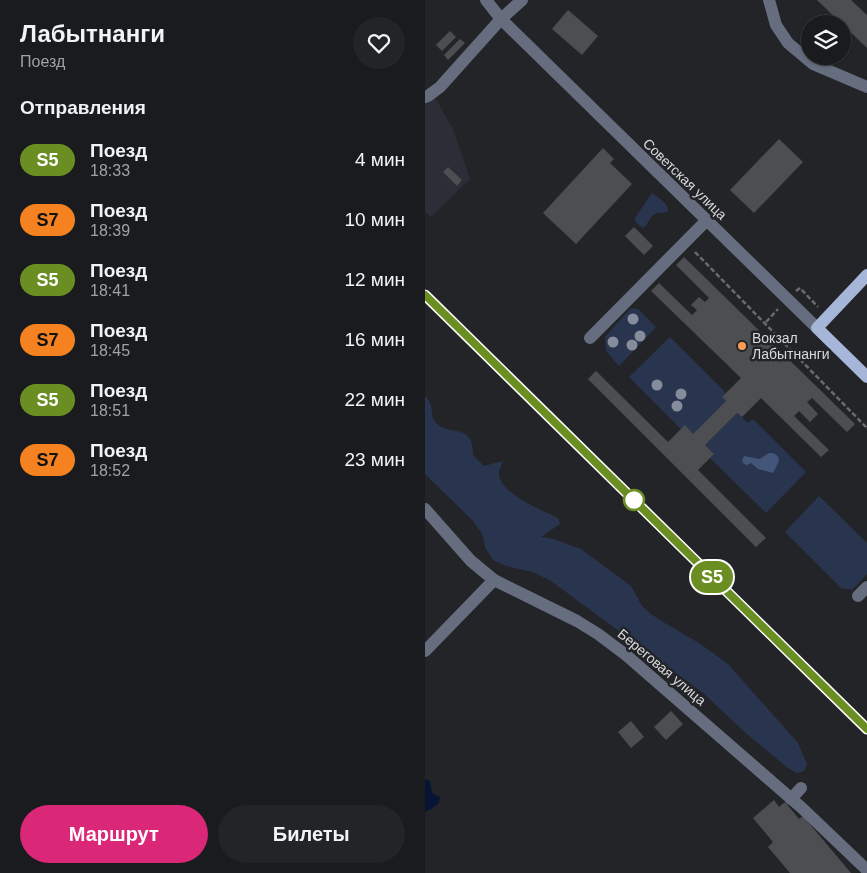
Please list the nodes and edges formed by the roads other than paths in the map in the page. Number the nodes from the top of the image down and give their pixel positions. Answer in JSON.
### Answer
{"nodes":[{"id":1,"x":486,"y":0,"type":"edge"},
{"id":2,"x":522,"y":0,"type":"edge"},
{"id":3,"x":769,"y":0,"type":"edge"},
{"id":4,"x":501,"y":19,"type":"junction"},
{"id":5,"x":867,"y":87,"type":"edge"},
{"id":6,"x":425,"y":96,"type":"edge"},
{"id":7,"x":706,"y":221,"type":"junction"},
{"id":8,"x":867,"y":276,"type":"edge"},
{"id":9,"x":817,"y":328,"type":"junction"},
{"id":10,"x":590,"y":338,"type":"dead end"},
{"id":11,"x":867,"y":377,"type":"edge"},
{"id":12,"x":425,"y":509,"type":"edge"},
{"id":13,"x":494,"y":580,"type":"junction"},
{"id":14,"x":425,"y":651,"type":"edge"},
{"id":15,"x":801,"y":788,"type":"dead end"},
{"id":16,"x":791,"y":799,"type":"junction"},
{"id":17,"x":867,"y":870,"type":"edge"}],
"edges":[{"from":1,"to":4,"type":"street","name":"Советская улица"},
{"from":2,"to":4,"type":"street"},
{"from":3,"to":5,"type":"street"},
{"from":4,"to":6,"type":"street"},
{"from":4,"to":7,"type":"street","name":"Советская улица"},
{"from":7,"to":9,"type":"street","name":"Советская улица"},
{"from":7,"to":10,"type":"street"},
{"from":8,"to":9,"type":"main road"},
{"from":9,"to":11,"type":"main road","name":"Советская улица"},
{"from":12,"to":13,"type":"street","name":"Береговая улица"},
{"from":13,"to":14,"type":"street"},
{"from":13,"to":16,"type":"street","name":"Береговая улица"},
{"from":15,"to":16,"type":"street"},
{"from":16,"to":17,"type":"street","name":"Береговая улица"}]}
